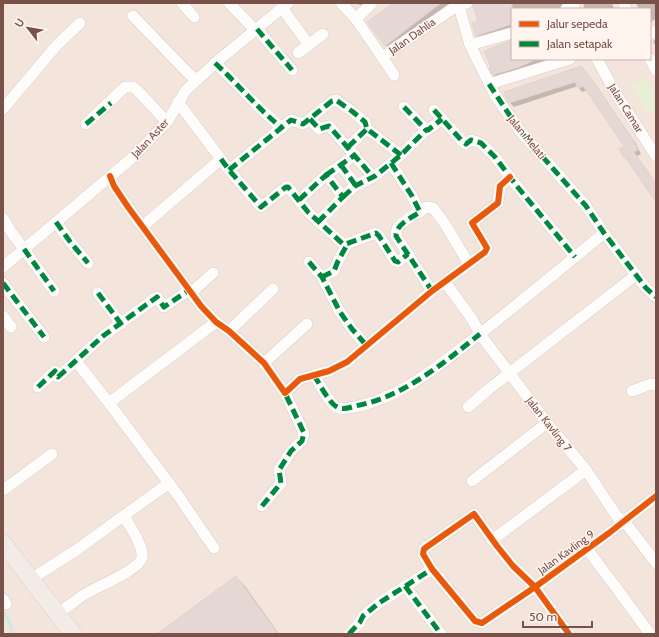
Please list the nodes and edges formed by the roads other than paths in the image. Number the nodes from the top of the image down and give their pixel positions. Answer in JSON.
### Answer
{"nodes":[{"id":1,"x":182,"y":3,"type":"edge"},
{"id":2,"x":229,"y":3,"type":"edge"},
{"id":3,"x":341,"y":3,"type":"edge"},
{"id":4,"x":372,"y":3,"type":"edge"},
{"id":5,"x":461,"y":4,"type":"edge"},
{"id":6,"x":285,"y":6,"type":"edge"},
{"id":7,"x":133,"y":16,"type":"dead end"},
{"id":8,"x":194,"y":17,"type":"dead end"},
{"id":9,"x":356,"y":19,"type":"junction"},
{"id":10,"x":80,"y":22,"type":"dead end"},
{"id":11,"x":256,"y":30,"type":"junction"},
{"id":12,"x":511,"y":33,"type":"edge"},
{"id":13,"x":323,"y":34,"type":"dead end"},
{"id":14,"x":308,"y":45,"type":"junction"},
{"id":15,"x":470,"y":45,"type":"junction"},
{"id":16,"x":298,"y":53,"type":"dead end"},
{"id":17,"x":382,"y":57,"type":"junction"},
{"id":18,"x":567,"y":60,"type":"edge"},
{"id":19,"x":601,"y":60,"type":"edge"},
{"id":20,"x":651,"y":60,"type":"edge"},
{"id":21,"x":215,"y":64,"type":"junction"},
{"id":22,"x":292,"y":70,"type":"dead end"},
{"id":23,"x":656,"y":70,"type":"edge"},
{"id":24,"x":394,"y":75,"type":"dead end"},
{"id":25,"x":197,"y":80,"type":"junction"},
{"id":26,"x":488,"y":84,"type":"junction"},
{"id":27,"x":178,"y":102,"type":"junction"},
{"id":28,"x":404,"y":108,"type":"dead end"},
{"id":29,"x":3,"y":109,"type":"edge"},
{"id":30,"x":434,"y":110,"type":"dead end"},
{"id":31,"x":442,"y":119,"type":"junction"},
{"id":32,"x":310,"y":120,"type":"junction"},
{"id":33,"x":167,"y":122,"type":"junction"},
{"id":34,"x":86,"y":124,"type":"dead end"},
{"id":35,"x":282,"y":128,"type":"junction"},
{"id":36,"x":367,"y":128,"type":"junction"},
{"id":37,"x":426,"y":130,"type":"junction"},
{"id":38,"x":351,"y":151,"type":"junction"},
{"id":39,"x":401,"y":155,"type":"junction"},
{"id":40,"x":656,"y":156,"type":"edge"},
{"id":41,"x":221,"y":159,"type":"junction"},
{"id":42,"x":391,"y":163,"type":"junction"},
{"id":43,"x":341,"y":165,"type":"junction"},
{"id":44,"x":229,"y":170,"type":"junction"},
{"id":45,"x":326,"y":175,"type":"junction"},
{"id":46,"x":110,"y":176,"type":"junction"},
{"id":47,"x":373,"y":177,"type":"junction"},
{"id":48,"x":510,"y":177,"type":"junction"},
{"id":49,"x":356,"y":186,"type":"junction"},
{"id":50,"x":343,"y":197,"type":"junction"},
{"id":51,"x":299,"y":200,"type":"junction"},
{"id":52,"x":420,"y":212,"type":"junction"},
{"id":53,"x":3,"y":218,"type":"edge"},
{"id":54,"x":56,"y":222,"type":"junction"},
{"id":55,"x":318,"y":222,"type":"junction"},
{"id":56,"x":143,"y":226,"type":"junction"},
{"id":57,"x":604,"y":233,"type":"junction"},
{"id":58,"x":348,"y":243,"type":"junction"},
{"id":59,"x":24,"y":250,"type":"junction"},
{"id":60,"x":408,"y":254,"type":"junction"},
{"id":61,"x":575,"y":257,"type":"junction"},
{"id":62,"x":309,"y":262,"type":"dead end"},
{"id":63,"x":88,"y":263,"type":"dead end"},
{"id":64,"x":469,"y":264,"type":"junction"},
{"id":65,"x":3,"y":267,"type":"edge"},
{"id":66,"x":213,"y":273,"type":"dead end"},
{"id":67,"x":636,"y":275,"type":"junction"},
{"id":68,"x":322,"y":277,"type":"junction"},
{"id":69,"x":445,"y":282,"type":"junction"},
{"id":70,"x":3,"y":283,"type":"edge"},
{"id":71,"x":273,"y":289,"type":"dead end"},
{"id":72,"x":54,"y":291,"type":"dead end"},
{"id":73,"x":190,"y":291,"type":"junction"},
{"id":74,"x":432,"y":291,"type":"junction"},
{"id":75,"x":98,"y":293,"type":"dead end"},
{"id":76,"x":656,"y":296,"type":"edge"},
{"id":77,"x":3,"y":316,"type":"edge"},
{"id":78,"x":216,"y":322,"type":"junction"},
{"id":79,"x":121,"y":324,"type":"junction"},
{"id":80,"x":307,"y":324,"type":"dead end"},
{"id":81,"x":11,"y":327,"type":"dead end"},
{"id":82,"x":229,"y":331,"type":"junction"},
{"id":83,"x":480,"y":334,"type":"junction"},
{"id":84,"x":44,"y":337,"type":"dead end"},
{"id":85,"x":367,"y":346,"type":"junction"},
{"id":86,"x":76,"y":361,"type":"junction"},
{"id":87,"x":264,"y":363,"type":"junction"},
{"id":88,"x":510,"y":372,"type":"junction"},
{"id":89,"x":314,"y":375,"type":"junction"},
{"id":90,"x":656,"y":385,"type":"edge"},
{"id":91,"x":38,"y":387,"type":"dead end"},
{"id":92,"x":632,"y":391,"type":"dead end"},
{"id":93,"x":285,"y":393,"type":"junction"},
{"id":94,"x":109,"y":403,"type":"junction"},
{"id":95,"x":468,"y":407,"type":"dead end"},
{"id":96,"x":547,"y":423,"type":"junction"},
{"id":97,"x":52,"y":454,"type":"dead end"},
{"id":98,"x":586,"y":470,"type":"junction"},
{"id":99,"x":472,"y":481,"type":"dead end"},
{"id":100,"x":169,"y":483,"type":"junction"},
{"id":101,"x":3,"y":490,"type":"edge"},
{"id":102,"x":656,"y":496,"type":"edge"},
{"id":103,"x":262,"y":506,"type":"dead end"},
{"id":104,"x":124,"y":516,"type":"junction"},
{"id":105,"x":624,"y":521,"type":"junction"},
{"id":106,"x":492,"y":540,"type":"junction"},
{"id":107,"x":3,"y":543,"type":"edge"},
{"id":108,"x":214,"y":548,"type":"dead end"},
{"id":109,"x":587,"y":549,"type":"junction"},
{"id":110,"x":656,"y":563,"type":"edge"},
{"id":111,"x":432,"y":569,"type":"junction"},
{"id":112,"x":31,"y":580,"type":"junction"},
{"id":113,"x":405,"y":586,"type":"junction"},
{"id":114,"x":535,"y":587,"type":"junction"},
{"id":115,"x":57,"y":614,"type":"junction"},
{"id":116,"x":73,"y":634,"type":"edge"},
{"id":117,"x":349,"y":634,"type":"edge"},
{"id":118,"x":441,"y":634,"type":"edge"},
{"id":119,"x":568,"y":634,"type":"edge"},
{"id":120,"x":650,"y":634,"type":"edge"}],
"edges":[{"from":1,"to":8,"type":"street"},
{"from":2,"to":11,"type":"street"},
{"from":3,"to":9,"type":"street","name":"Jalan Dahlia"},
{"from":4,"to":9,"type":"street"},
{"from":5,"to":15,"type":"street","name":"Jalan Melati"},
{"from":5,"to":17,"type":"street","name":"Jalan Dahlia"},
{"from":6,"to":11,"type":"street","name":"Jalan Aster"},
{"from":6,"to":14,"type":"street"},
{"from":7,"to":25,"type":"street"},
{"from":9,"to":17,"type":"street","name":"Jalan Dahlia"},
{"from":10,"to":29,"type":"street"},
{"from":11,"to":21,"type":"street","name":"Jalan Aster"},
{"from":11,"to":22,"type":"street"},
{"from":12,"to":15,"type":"street"},
{"from":13,"to":14,"type":"street"},
{"from":14,"to":16,"type":"street"},
{"from":15,"to":26,"type":"street","name":"Jalan Melati"},
{"from":17,"to":24,"type":"street"},
{"from":18,"to":26,"type":"street"},
{"from":19,"to":40,"type":"street","name":"Jalan Camar"},
{"from":20,"to":23,"type":"street"},
{"from":21,"to":25,"type":"street","name":"Jalan Aster"},
{"from":21,"to":35,"type":"street"},
{"from":25,"to":27,"type":"street","name":"Jalan Aster"},
{"from":26,"to":57,"type":"street","name":"Jalan Melati"},
{"from":27,"to":33,"type":"street","name":"Jalan Aster"},
{"from":27,"to":41,"type":"street"},
{"from":28,"to":37,"type":"street"},
{"from":30,"to":31,"type":"street"},
{"from":31,"to":37,"type":"street"},
{"from":31,"to":48,"type":"street"},
{"from":32,"to":35,"type":"street"},
{"from":32,"to":36,"type":"street"},
{"from":32,"to":38,"type":"street"},
{"from":33,"to":34,"type":"street"},
{"from":33,"to":46,"type":"street","name":"Jalan Aster"},
{"from":35,"to":44,"type":"street"},
{"from":36,"to":38,"type":"street"},
{"from":36,"to":39,"type":"street"},
{"from":37,"to":39,"type":"street"},
{"from":38,"to":43,"type":"street"},
{"from":38,"to":47,"type":"street"},
{"from":39,"to":42,"type":"street"},
{"from":41,"to":44,"type":"street"},
{"from":41,"to":56,"type":"street"},
{"from":42,"to":47,"type":"street"},
{"from":42,"to":52,"type":"street"},
{"from":43,"to":45,"type":"street"},
{"from":43,"to":49,"type":"street"},
{"from":44,"to":51,"type":"street"},
{"from":45,"to":50,"type":"street"},
{"from":45,"to":51,"type":"street"},
{"from":46,"to":54,"type":"street","name":"Jalan Aster"},
{"from":46,"to":56,"type":"street"},
{"from":47,"to":49,"type":"street"},
{"from":48,"to":61,"type":"street"},
{"from":48,"to":64,"type":"street"},
{"from":49,"to":50,"type":"street"},
{"from":50,"to":55,"type":"street"},
{"from":51,"to":55,"type":"street"},
{"from":52,"to":60,"type":"street"},
{"from":52,"to":64,"type":"street"},
{"from":53,"to":59,"type":"street"},
{"from":54,"to":59,"type":"street","name":"Jalan Aster"},
{"from":54,"to":63,"type":"street"},
{"from":55,"to":58,"type":"street"},
{"from":56,"to":73,"type":"street"},
{"from":57,"to":61,"type":"street"},
{"from":57,"to":67,"type":"street","name":"Jalan Melati"},
{"from":58,"to":60,"type":"street"},
{"from":58,"to":68,"type":"street"},
{"from":59,"to":65,"type":"street","name":"Jalan Aster"},
{"from":59,"to":72,"type":"street"},
{"from":60,"to":74,"type":"street"},
{"from":61,"to":83,"type":"street"},
{"from":62,"to":68,"type":"street"},
{"from":64,"to":69,"type":"street"},
{"from":66,"to":73,"type":"street"},
{"from":67,"to":76,"type":"street","name":"Jalan Melati"},
{"from":67,"to":88,"type":"street"},
{"from":68,"to":85,"type":"street"},
{"from":69,"to":74,"type":"street"},
{"from":69,"to":83,"type":"street","name":"Jalan Kavling 7"},
{"from":70,"to":84,"type":"street"},
{"from":71,"to":82,"type":"street"},
{"from":73,"to":78,"type":"street"},
{"from":73,"to":79,"type":"street"},
{"from":74,"to":85,"type":"street"},
{"from":75,"to":79,"type":"street"},
{"from":77,"to":81,"type":"street"},
{"from":78,"to":82,"type":"street"},
{"from":78,"to":94,"type":"street"},
{"from":79,"to":86,"type":"street"},
{"from":80,"to":87,"type":"street"},
{"from":82,"to":87,"type":"street"},
{"from":83,"to":88,"type":"street","name":"Jalan Kavling 7"},
{"from":83,"to":89,"type":"street"},
{"from":85,"to":89,"type":"street"},
{"from":86,"to":91,"type":"street"},
{"from":86,"to":94,"type":"street"},
{"from":87,"to":93,"type":"street"},
{"from":88,"to":95,"type":"street"},
{"from":88,"to":96,"type":"street","name":"Jalan Kavling 7"},
{"from":89,"to":93,"type":"street"},
{"from":90,"to":92,"type":"street"},
{"from":93,"to":103,"type":"street"},
{"from":94,"to":100,"type":"street"},
{"from":96,"to":98,"type":"street","name":"Jalan Kavling 7"},
{"from":96,"to":99,"type":"street"},
{"from":97,"to":101,"type":"street"},
{"from":98,"to":105,"type":"street","name":"Jalan Kavling 7"},
{"from":98,"to":106,"type":"street"},
{"from":100,"to":104,"type":"street"},
{"from":100,"to":108,"type":"street"},
{"from":102,"to":105,"type":"street","name":"Jalan Kavling 9"},
{"from":104,"to":112,"type":"street"},
{"from":104,"to":115,"type":"street"},
{"from":105,"to":109,"type":"street","name":"Jalan Kavling 9"},
{"from":105,"to":110,"type":"street","name":"Jalan Kavling 7"},
{"from":106,"to":111,"type":"street","name":"Jalan Kavling 9"},
{"from":106,"to":114,"type":"street"},
{"from":107,"to":112,"type":"main road"},
{"from":109,"to":114,"type":"street","name":"Jalan Kavling 9"},
{"from":109,"to":120,"type":"street"},
{"from":111,"to":113,"type":"street"},
{"from":111,"to":114,"type":"street","name":"Jalan Kavling 9"},
{"from":112,"to":115,"type":"main road"},
{"from":113,"to":117,"type":"street"},
{"from":113,"to":118,"type":"street"},
{"from":114,"to":119,"type":"street"},
{"from":115,"to":116,"type":"main road"}]}
